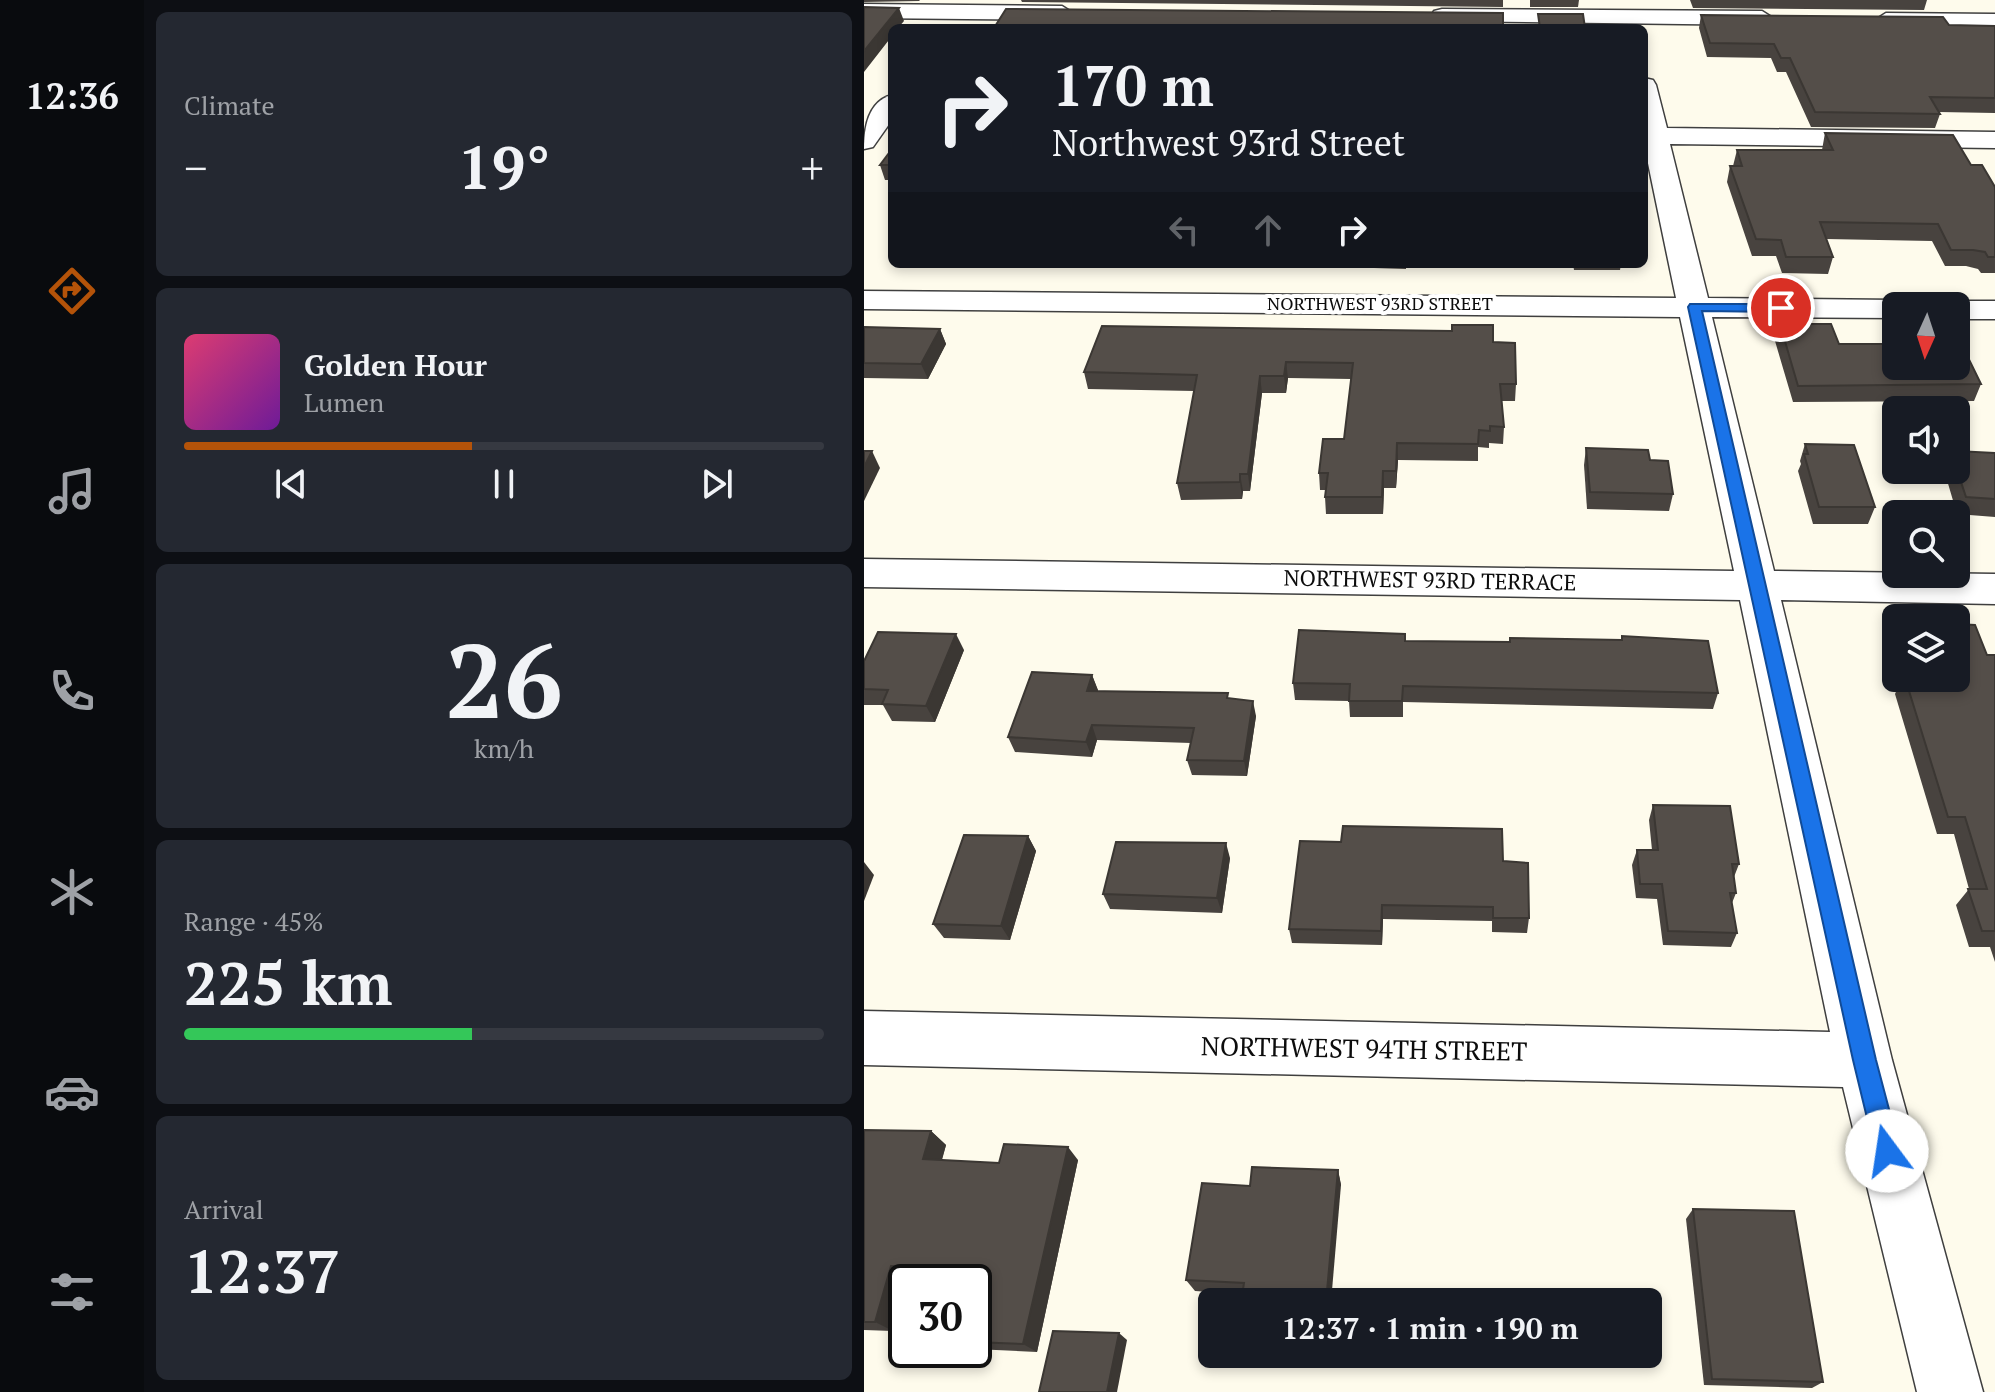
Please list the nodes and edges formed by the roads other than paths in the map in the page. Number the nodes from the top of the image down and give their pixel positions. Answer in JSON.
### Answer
{"nodes":[{"id":1,"x":864,"y":11,"type":"edge"},
{"id":2,"x":957,"y":13,"type":"edge"},
{"id":3,"x":1085,"y":13,"type":"edge"},
{"id":4,"x":1628,"y":15,"type":"edge"},
{"id":5,"x":1421,"y":16,"type":"edge"},
{"id":6,"x":1788,"y":19,"type":"edge"},
{"id":7,"x":1868,"y":19,"type":"edge"},
{"id":8,"x":1995,"y":21,"type":"edge"},
{"id":9,"x":1650,"y":136,"type":"edge"},
{"id":10,"x":1995,"y":140,"type":"edge"},
{"id":11,"x":864,"y":300,"type":"edge"},
{"id":12,"x":1694,"y":307,"type":"junction"},
{"id":13,"x":1882,"y":309,"type":"edge"},
{"id":14,"x":1970,"y":310,"type":"edge"},
{"id":15,"x":1995,"y":310,"type":"edge"},
{"id":16,"x":864,"y":573,"type":"edge"},
{"id":17,"x":1757,"y":584,"type":"junction"},
{"id":18,"x":1995,"y":589,"type":"edge"},
{"id":19,"x":864,"y":1038,"type":"edge"},
{"id":20,"x":1864,"y":1060,"type":"junction"},
{"id":21,"x":1950,"y":1392,"type":"edge"}],
"edges":[{"from":1,"to":2,"type":"street"},
{"from":2,"to":3,"type":"street"},
{"from":4,"to":5,"type":"street"},
{"from":4,"to":6,"type":"street"},
{"from":7,"to":8,"type":"street"},
{"from":9,"to":10,"type":"street"},
{"from":9,"to":12,"type":"street"},
{"from":11,"to":12,"type":"street","name":"NORTHWEST 93RD STREET"},
{"from":12,"to":13,"type":"street","name":"NORTHWEST 93RD STREET"},
{"from":12,"to":17,"type":"street"},
{"from":14,"to":15,"type":"street"},
{"from":16,"to":17,"type":"street","name":"NORTHWEST 93RD TERRACE"},
{"from":17,"to":18,"type":"street","name":"NORTHWEST 93RD TERRACE"},
{"from":17,"to":20,"type":"street"},
{"from":19,"to":20,"type":"street","name":"NORTHWEST 94TH STREET"},
{"from":20,"to":21,"type":"street"}]}
